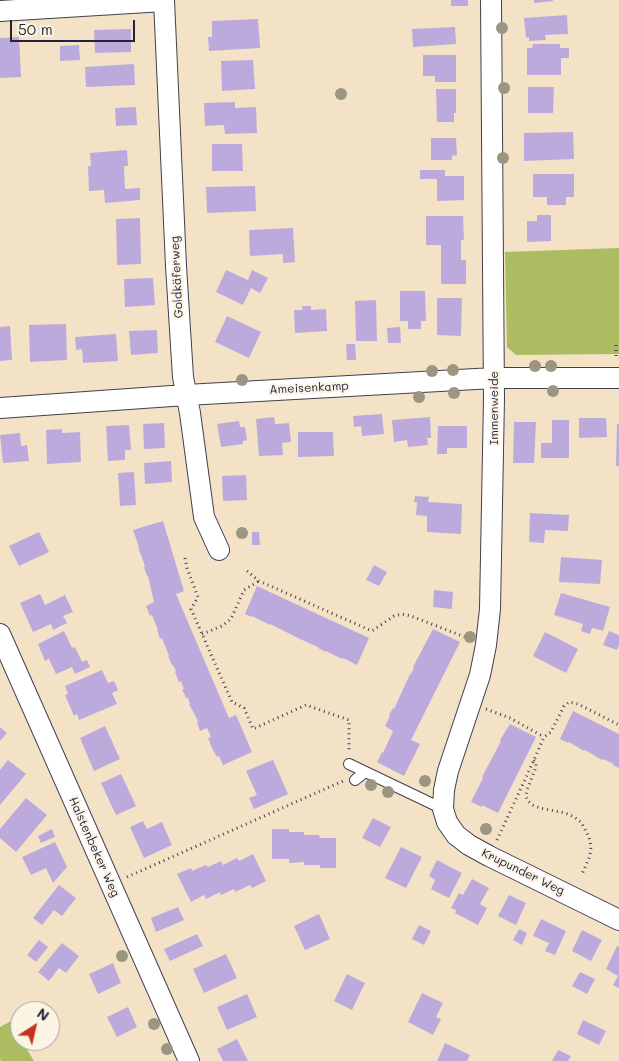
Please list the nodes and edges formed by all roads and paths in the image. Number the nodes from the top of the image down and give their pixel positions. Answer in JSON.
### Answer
{"nodes":[{"id":1,"x":491,"y":0,"type":"edge"},
{"id":2,"x":164,"y":1,"type":"edge"},
{"id":3,"x":0,"y":11,"type":"edge"},
{"id":4,"x":616,"y":345,"type":"dead end"},
{"id":5,"x":616,"y":358,"type":"dead end"},
{"id":6,"x":494,"y":378,"type":"junction"},
{"id":7,"x":619,"y":378,"type":"edge"},
{"id":8,"x":186,"y":394,"type":"junction"},
{"id":9,"x":0,"y":408,"type":"edge"},
{"id":10,"x":219,"y":550,"type":"dead end"},
{"id":11,"x":185,"y":558,"type":"dead end"},
{"id":12,"x":247,"y":572,"type":"dead end"},
{"id":13,"x":259,"y":581,"type":"junction"},
{"id":14,"x":0,"y":634,"type":"edge"},
{"id":15,"x":202,"y":634,"type":"junction"},
{"id":16,"x":470,"y":639,"type":"dead end"},
{"id":17,"x":482,"y":708,"type":"dead end"},
{"id":18,"x":619,"y":725,"type":"edge"},
{"id":19,"x":544,"y":737,"type":"junction"},
{"id":20,"x":534,"y":760,"type":"junction"},
{"id":21,"x":349,"y":764,"type":"joint"},
{"id":22,"x":365,"y":772,"type":"junction"},
{"id":23,"x":355,"y":780,"type":"joint"},
{"id":24,"x":443,"y":809,"type":"junction"},
{"id":25,"x":497,"y":840,"type":"dead end"},
{"id":26,"x":582,"y":874,"type":"dead end"},
{"id":27,"x":123,"y":878,"type":"dead end"},
{"id":28,"x":619,"y":920,"type":"edge"},
{"id":29,"x":189,"y":1061,"type":"edge"}],
"edges":[{"from":1,"to":6,"type":"street","name":"Immenweide"},
{"from":2,"to":3,"type":"street"},
{"from":2,"to":8,"type":"street","name":"Goldkäferweg"},
{"from":4,"to":5,"type":"path"},
{"from":6,"to":7,"type":"street","name":"Ameisenkamp"},
{"from":6,"to":8,"type":"street","name":"Ameisenkamp"},
{"from":6,"to":24,"type":"street","name":"Immenweide"},
{"from":8,"to":9,"type":"street","name":"Ameisenkamp"},
{"from":8,"to":10,"type":"street","name":"Goldkäferweg"},
{"from":11,"to":15,"type":"path"},
{"from":12,"to":13,"type":"path"},
{"from":13,"to":15,"type":"path"},
{"from":13,"to":16,"type":"path"},
{"from":14,"to":29,"type":"street","name":"Halstenbeker Weg"},
{"from":15,"to":21,"type":"path"},
{"from":17,"to":19,"type":"path"},
{"from":18,"to":19,"type":"path"},
{"from":19,"to":20,"type":"path"},
{"from":20,"to":25,"type":"path"},
{"from":20,"to":26,"type":"path"},
{"from":21,"to":22,"type":"lane"},
{"from":22,"to":23,"type":"lane"},
{"from":22,"to":24,"type":"lane"},
{"from":23,"to":27,"type":"path"},
{"from":24,"to":28,"type":"street","name":"Krupunder Weg"}]}
